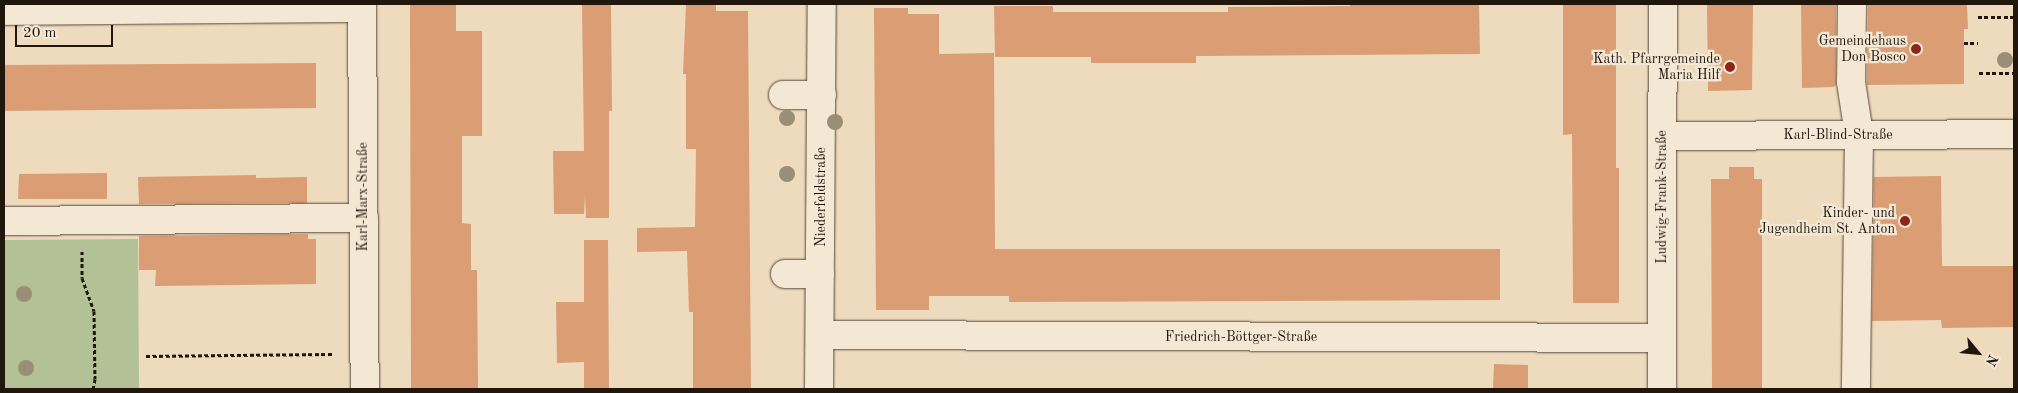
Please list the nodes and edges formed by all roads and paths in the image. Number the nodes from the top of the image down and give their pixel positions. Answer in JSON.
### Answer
{"nodes":[{"id":1,"x":822,"y":4,"type":"edge"},
{"id":2,"x":1663,"y":4,"type":"edge"},
{"id":3,"x":1852,"y":4,"type":"edge"},
{"id":4,"x":362,"y":6,"type":"edge"},
{"id":5,"x":4,"y":11,"type":"edge"},
{"id":6,"x":1978,"y":17,"type":"dead end"},
{"id":7,"x":2014,"y":17,"type":"edge"},
{"id":8,"x":1964,"y":43,"type":"dead end"},
{"id":9,"x":1978,"y":43,"type":"dead end"},
{"id":10,"x":2014,"y":72,"type":"edge"},
{"id":11,"x":1979,"y":73,"type":"dead end"},
{"id":12,"x":783,"y":95,"type":"dead end"},
{"id":13,"x":822,"y":95,"type":"junction"},
{"id":14,"x":1859,"y":134,"type":"junction"},
{"id":15,"x":2014,"y":134,"type":"edge"},
{"id":16,"x":1663,"y":136,"type":"junction"},
{"id":17,"x":364,"y":218,"type":"junction"},
{"id":18,"x":82,"y":220,"type":"junction"},
{"id":19,"x":4,"y":221,"type":"edge"},
{"id":20,"x":785,"y":274,"type":"dead end"},
{"id":21,"x":820,"y":274,"type":"junction"},
{"id":22,"x":820,"y":335,"type":"junction"},
{"id":23,"x":1662,"y":338,"type":"junction"},
{"id":24,"x":365,"y":353,"type":"junction"},
{"id":25,"x":146,"y":356,"type":"dead end"},
{"id":26,"x":93,"y":389,"type":"edge"},
{"id":27,"x":365,"y":389,"type":"edge"},
{"id":28,"x":820,"y":389,"type":"edge"},
{"id":29,"x":1662,"y":389,"type":"edge"},
{"id":30,"x":1856,"y":389,"type":"edge"}],
"edges":[{"from":1,"to":13,"type":"street","name":"Niederfeldstraße"},
{"from":2,"to":16,"type":"street","name":"Ludwig-Frank-Straße"},
{"from":3,"to":14,"type":"street"},
{"from":4,"to":5,"type":"street"},
{"from":4,"to":17,"type":"street","name":"Karl-Marx-Straße"},
{"from":6,"to":7,"type":"path"},
{"from":8,"to":9,"type":"path"},
{"from":10,"to":11,"type":"path"},
{"from":12,"to":13,"type":"street"},
{"from":13,"to":21,"type":"street","name":"Niederfeldstraße"},
{"from":14,"to":15,"type":"street","name":"Karl-Blind-Straße"},
{"from":14,"to":16,"type":"street","name":"Karl-Blind-Straße"},
{"from":14,"to":30,"type":"street"},
{"from":16,"to":23,"type":"street","name":"Ludwig-Frank-Straße"},
{"from":17,"to":18,"type":"street"},
{"from":17,"to":24,"type":"street","name":"Karl-Marx-Straße"},
{"from":18,"to":19,"type":"street"},
{"from":18,"to":26,"type":"path"},
{"from":20,"to":21,"type":"street"},
{"from":21,"to":22,"type":"street","name":"Niederfeldstraße"},
{"from":22,"to":23,"type":"street","name":"Friedrich-Böttger-Straße"},
{"from":22,"to":28,"type":"street","name":"Niederfeldstraße"},
{"from":23,"to":29,"type":"street","name":"Ludwig-Frank-Straße"},
{"from":24,"to":25,"type":"path"},
{"from":24,"to":27,"type":"street","name":"Karl-Marx-Straße"}]}
